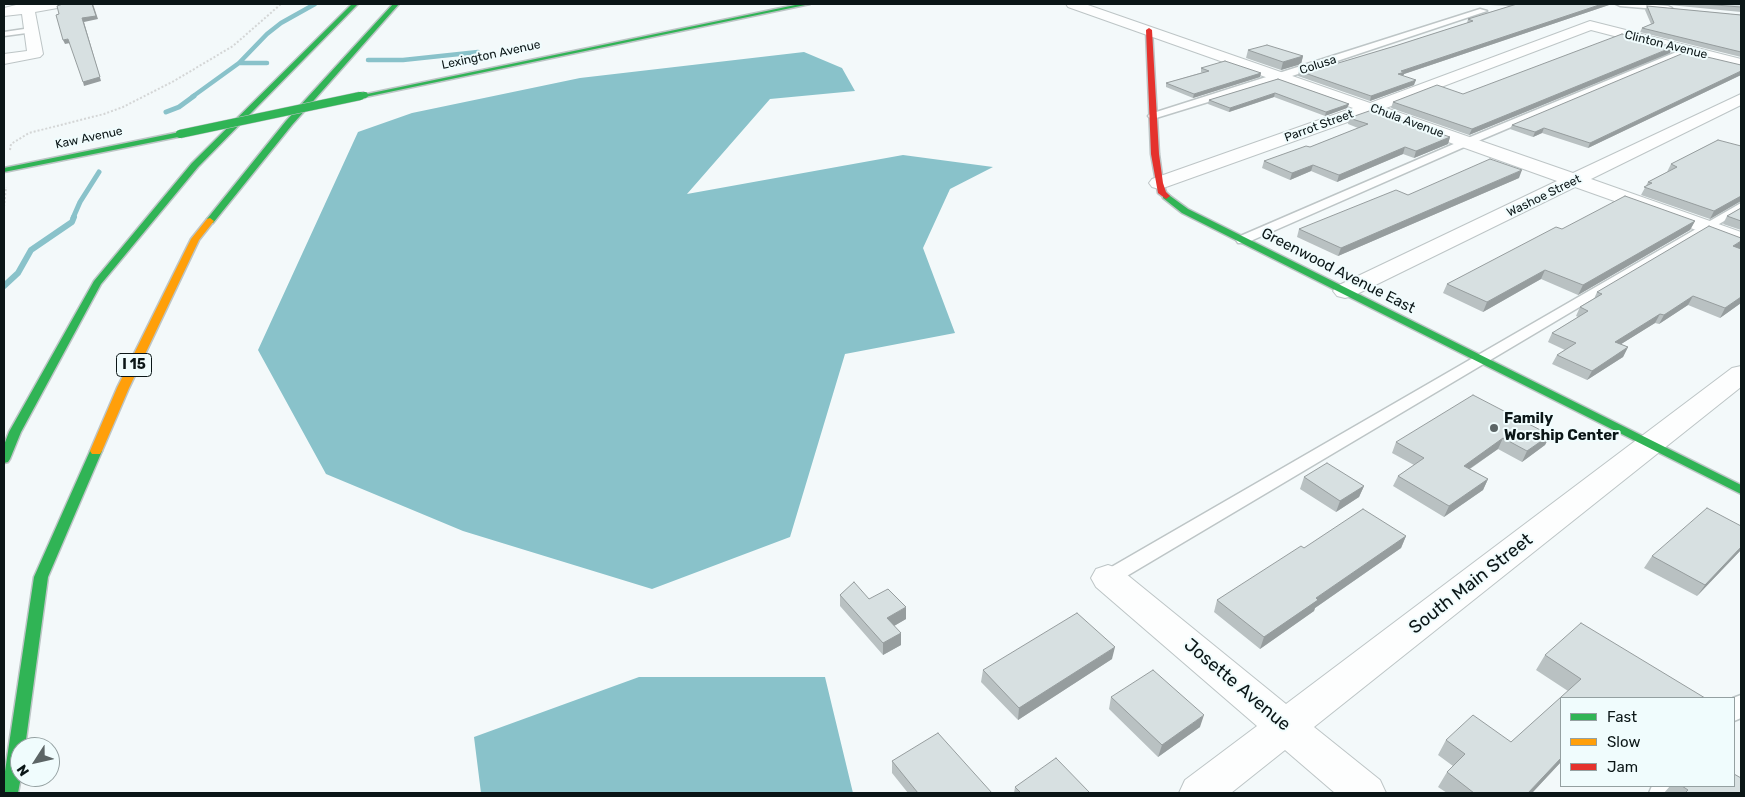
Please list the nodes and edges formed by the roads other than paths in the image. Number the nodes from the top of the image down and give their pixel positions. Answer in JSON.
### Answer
{"nodes":[{"id":1,"x":58,"y":4,"type":"edge"},
{"id":2,"x":355,"y":4,"type":"edge"},
{"id":3,"x":396,"y":4,"type":"edge"},
{"id":4,"x":807,"y":4,"type":"edge"},
{"id":5,"x":1073,"y":4,"type":"edge"},
{"id":6,"x":1620,"y":4,"type":"edge"},
{"id":7,"x":27,"y":6,"type":"edge"},
{"id":8,"x":1676,"y":9,"type":"edge"},
{"id":9,"x":1483,"y":11,"type":"dead end"},
{"id":10,"x":4,"y":12,"type":"edge"},
{"id":11,"x":1590,"y":25,"type":"joint"},
{"id":12,"x":31,"y":30,"type":"junction"},
{"id":13,"x":1149,"y":30,"type":"junction"},
{"id":14,"x":4,"y":34,"type":"edge"},
{"id":15,"x":1688,"y":50,"type":"junction"},
{"id":16,"x":4,"y":59,"type":"edge"},
{"id":17,"x":1741,"y":64,"type":"edge"},
{"id":18,"x":1280,"y":77,"type":"junction"},
{"id":19,"x":1741,"y":99,"type":"edge"},
{"id":20,"x":1371,"y":108,"type":"junction"},
{"id":21,"x":1153,"y":116,"type":"junction"},
{"id":22,"x":180,"y":134,"type":"joint"},
{"id":23,"x":1467,"y":142,"type":"junction"},
{"id":24,"x":4,"y":170,"type":"edge"},
{"id":25,"x":1576,"y":181,"type":"junction"},
{"id":26,"x":1159,"y":183,"type":"junction"},
{"id":27,"x":1741,"y":206,"type":"edge"},
{"id":28,"x":1707,"y":227,"type":"junction"},
{"id":29,"x":1741,"y":239,"type":"edge"},
{"id":30,"x":1242,"y":240,"type":"junction"},
{"id":31,"x":1345,"y":291,"type":"junction"},
{"id":32,"x":1480,"y":360,"type":"junction"},
{"id":33,"x":1741,"y":374,"type":"edge"},
{"id":34,"x":1649,"y":445,"type":"junction"},
{"id":35,"x":4,"y":459,"type":"edge"},
{"id":36,"x":1741,"y":490,"type":"edge"},
{"id":37,"x":1108,"y":578,"type":"joint"},
{"id":38,"x":1288,"y":727,"type":"junction"},
{"id":39,"x":10,"y":793,"type":"edge"},
{"id":40,"x":1200,"y":793,"type":"edge"},
{"id":41,"x":1366,"y":793,"type":"edge"}],
"edges":[{"from":1,"to":7,"type":"street"},
{"from":2,"to":35,"type":"main road"},
{"from":3,"to":39,"type":"main road","number":"I 15"},
{"from":4,"to":22,"type":"main road","name":"Lexington Avenue","bridge":true},
{"from":5,"to":13,"type":"street","name":"Chula Avenue"},
{"from":6,"to":8,"type":"lane"},
{"from":7,"to":10,"type":"street"},
{"from":7,"to":12,"type":"street"},
{"from":9,"to":18,"type":"lane","name":"Colusa"},
{"from":11,"to":15,"type":"street","name":"Clinton Avenue"},
{"from":11,"to":20,"type":"street","name":"Parrot Street"},
{"from":12,"to":14,"type":"lane"},
{"from":12,"to":16,"type":"street"},
{"from":13,"to":18,"type":"street","name":"Chula Avenue"},
{"from":13,"to":21,"type":"main road","name":"Greenwood Avenue East"},
{"from":15,"to":17,"type":"street","name":"Clinton Avenue"},
{"from":15,"to":23,"type":"lane"},
{"from":18,"to":20,"type":"street","name":"Chula Avenue"},
{"from":18,"to":21,"type":"lane","name":"Colusa"},
{"from":19,"to":25,"type":"street","name":"Washoe Street"},
{"from":20,"to":23,"type":"street","name":"Chula Avenue"},
{"from":20,"to":26,"type":"street","name":"Parrot Street"},
{"from":21,"to":26,"type":"main road","name":"Greenwood Avenue East"},
{"from":22,"to":24,"type":"main road","name":"Kaw Avenue"},
{"from":23,"to":25,"type":"street","name":"Chula Avenue"},
{"from":23,"to":30,"type":"lane"},
{"from":25,"to":28,"type":"street","name":"Chula Avenue"},
{"from":25,"to":31,"type":"street","name":"Washoe Street"},
{"from":26,"to":30,"type":"main road","name":"Greenwood Avenue East"},
{"from":27,"to":28,"type":"lane"},
{"from":28,"to":29,"type":"street","name":"Chula Avenue"},
{"from":28,"to":32,"type":"lane"},
{"from":30,"to":31,"type":"main road","name":"Greenwood Avenue East"},
{"from":31,"to":32,"type":"main road","name":"Greenwood Avenue East"},
{"from":32,"to":34,"type":"main road","name":"Greenwood Avenue East"},
{"from":32,"to":37,"type":"lane"},
{"from":33,"to":34,"type":"street","name":"South Main Street"},
{"from":34,"to":36,"type":"main road","name":"Greenwood Avenue East"},
{"from":34,"to":38,"type":"street","name":"South Main Street"},
{"from":37,"to":38,"type":"street","name":"Josette Avenue"},
{"from":38,"to":40,"type":"street","name":"South Main Street"},
{"from":38,"to":41,"type":"street","name":"Josette Avenue"}]}
